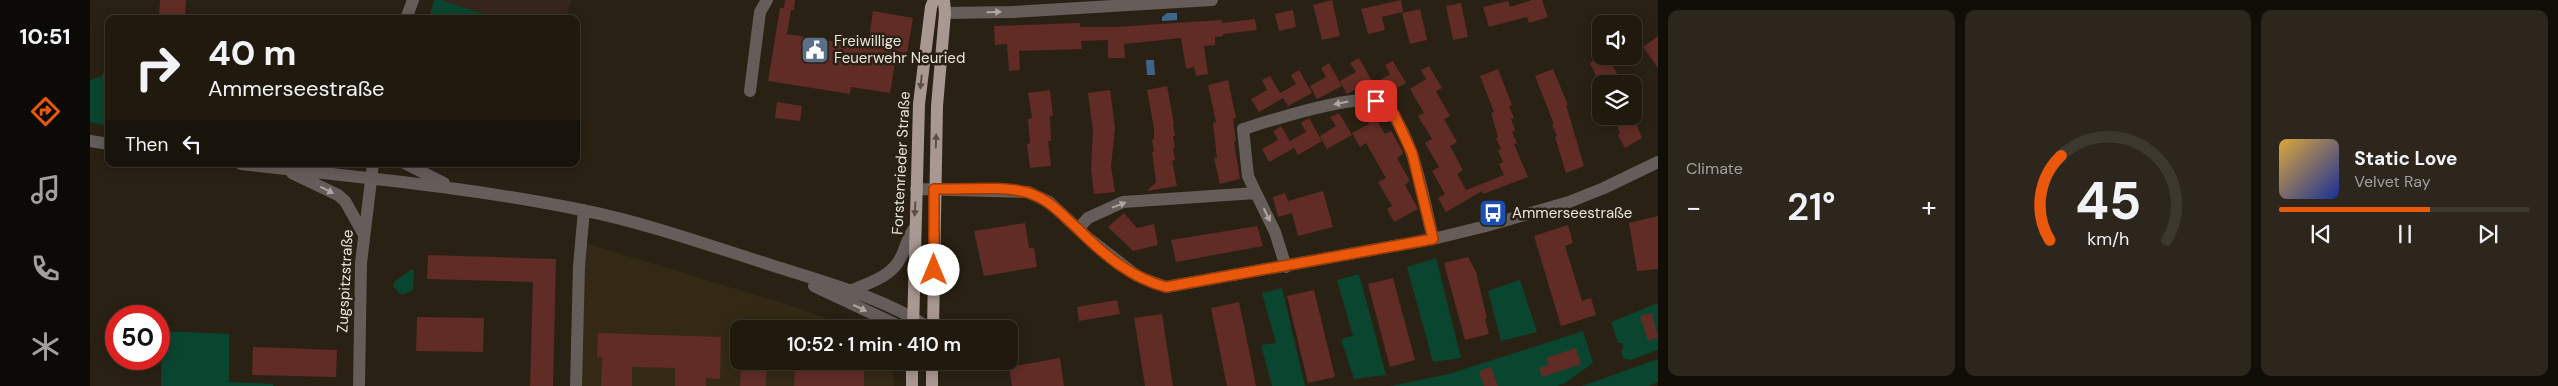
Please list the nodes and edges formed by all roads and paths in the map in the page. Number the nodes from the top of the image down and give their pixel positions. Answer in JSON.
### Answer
{"nodes":[{"id":1,"x":414,"y":0,"type":"edge"},
{"id":2,"x":767,"y":0,"type":"edge"},
{"id":3,"x":934,"y":0,"type":"edge"},
{"id":4,"x":1212,"y":0,"type":"edge"},
{"id":5,"x":944,"y":6,"type":"edge"},
{"id":6,"x":408,"y":15,"type":"edge"},
{"id":7,"x":750,"y":91,"type":"dead end"},
{"id":8,"x":90,"y":141,"type":"edge"},
{"id":9,"x":105,"y":143,"type":"edge"},
{"id":10,"x":1658,"y":162,"type":"edge"},
{"id":11,"x":266,"y":167,"type":"edge"},
{"id":12,"x":373,"y":167,"type":"edge"},
{"id":13,"x":412,"y":167,"type":"edge"},
{"id":14,"x":283,"y":169,"type":"junction"},
{"id":15,"x":371,"y":178,"type":"junction"},
{"id":16,"x":453,"y":188,"type":"junction"},
{"id":17,"x":916,"y":189,"type":"junction"},
{"id":18,"x":934,"y":189,"type":"junction"},
{"id":19,"x":1256,"y":193,"type":"junction"},
{"id":20,"x":584,"y":210,"type":"junction"},
{"id":21,"x":914,"y":229,"type":"junction"},
{"id":22,"x":1078,"y":230,"type":"junction"},
{"id":23,"x":363,"y":233,"type":"junction"},
{"id":24,"x":1433,"y":239,"type":"junction"},
{"id":25,"x":768,"y":264,"type":"junction"},
{"id":26,"x":1286,"y":267,"type":"junction"},
{"id":27,"x":850,"y":290,"type":"junction"},
{"id":28,"x":886,"y":320,"type":"edge"},
{"id":29,"x":902,"y":320,"type":"edge"},
{"id":30,"x":913,"y":320,"type":"edge"},
{"id":31,"x":932,"y":320,"type":"edge"},
{"id":32,"x":912,"y":370,"type":"edge"},
{"id":33,"x":932,"y":370,"type":"edge"},
{"id":34,"x":359,"y":386,"type":"edge"},
{"id":35,"x":576,"y":386,"type":"edge"},
{"id":36,"x":912,"y":386,"type":"edge"},
{"id":37,"x":932,"y":386,"type":"edge"}],
"edges":[{"from":1,"to":6,"type":"street"},
{"from":2,"to":7,"type":"street"},
{"from":3,"to":17,"type":"main road","name":"Forstenrieder Straße","one_way":true},
{"from":5,"to":4,"type":"street","one_way":true},
{"from":18,"to":5,"type":"main road","one_way":true},
{"from":8,"to":9,"type":"street"},
{"from":10,"to":24,"type":"street"},
{"from":11,"to":14,"type":"street"},
{"from":12,"to":15,"type":"street","name":"Zugspitzstraße"},
{"from":13,"to":16,"type":"street"},
{"from":14,"to":15,"type":"street"},
{"from":14,"to":23,"type":"street","one_way":true},
{"from":15,"to":16,"type":"street"},
{"from":15,"to":23,"type":"street","name":"Zugspitzstraße"},
{"from":16,"to":20,"type":"street"},
{"from":17,"to":18,"type":"street"},
{"from":17,"to":21,"type":"main road","name":"Forstenrieder Straße","one_way":true},
{"from":18,"to":22,"type":"street"},
{"from":18,"to":31,"type":"main road"},
{"from":22,"to":19,"type":"street","one_way":true},
{"from":24,"to":19,"type":"street","one_way":true},
{"from":19,"to":26,"type":"street","one_way":true},
{"from":20,"to":25,"type":"street"},
{"from":20,"to":35,"type":"street"},
{"from":21,"to":27,"type":"street"},
{"from":21,"to":30,"type":"main road","name":"Forstenrieder Straße"},
{"from":22,"to":26,"type":"street"},
{"from":23,"to":34,"type":"street","name":"Zugspitzstraße"},
{"from":24,"to":26,"type":"street"},
{"from":25,"to":27,"type":"street"},
{"from":25,"to":28,"type":"street","one_way":true},
{"from":27,"to":29,"type":"street"},
{"from":32,"to":36,"type":"main road"},
{"from":33,"to":37,"type":"main road"}]}
